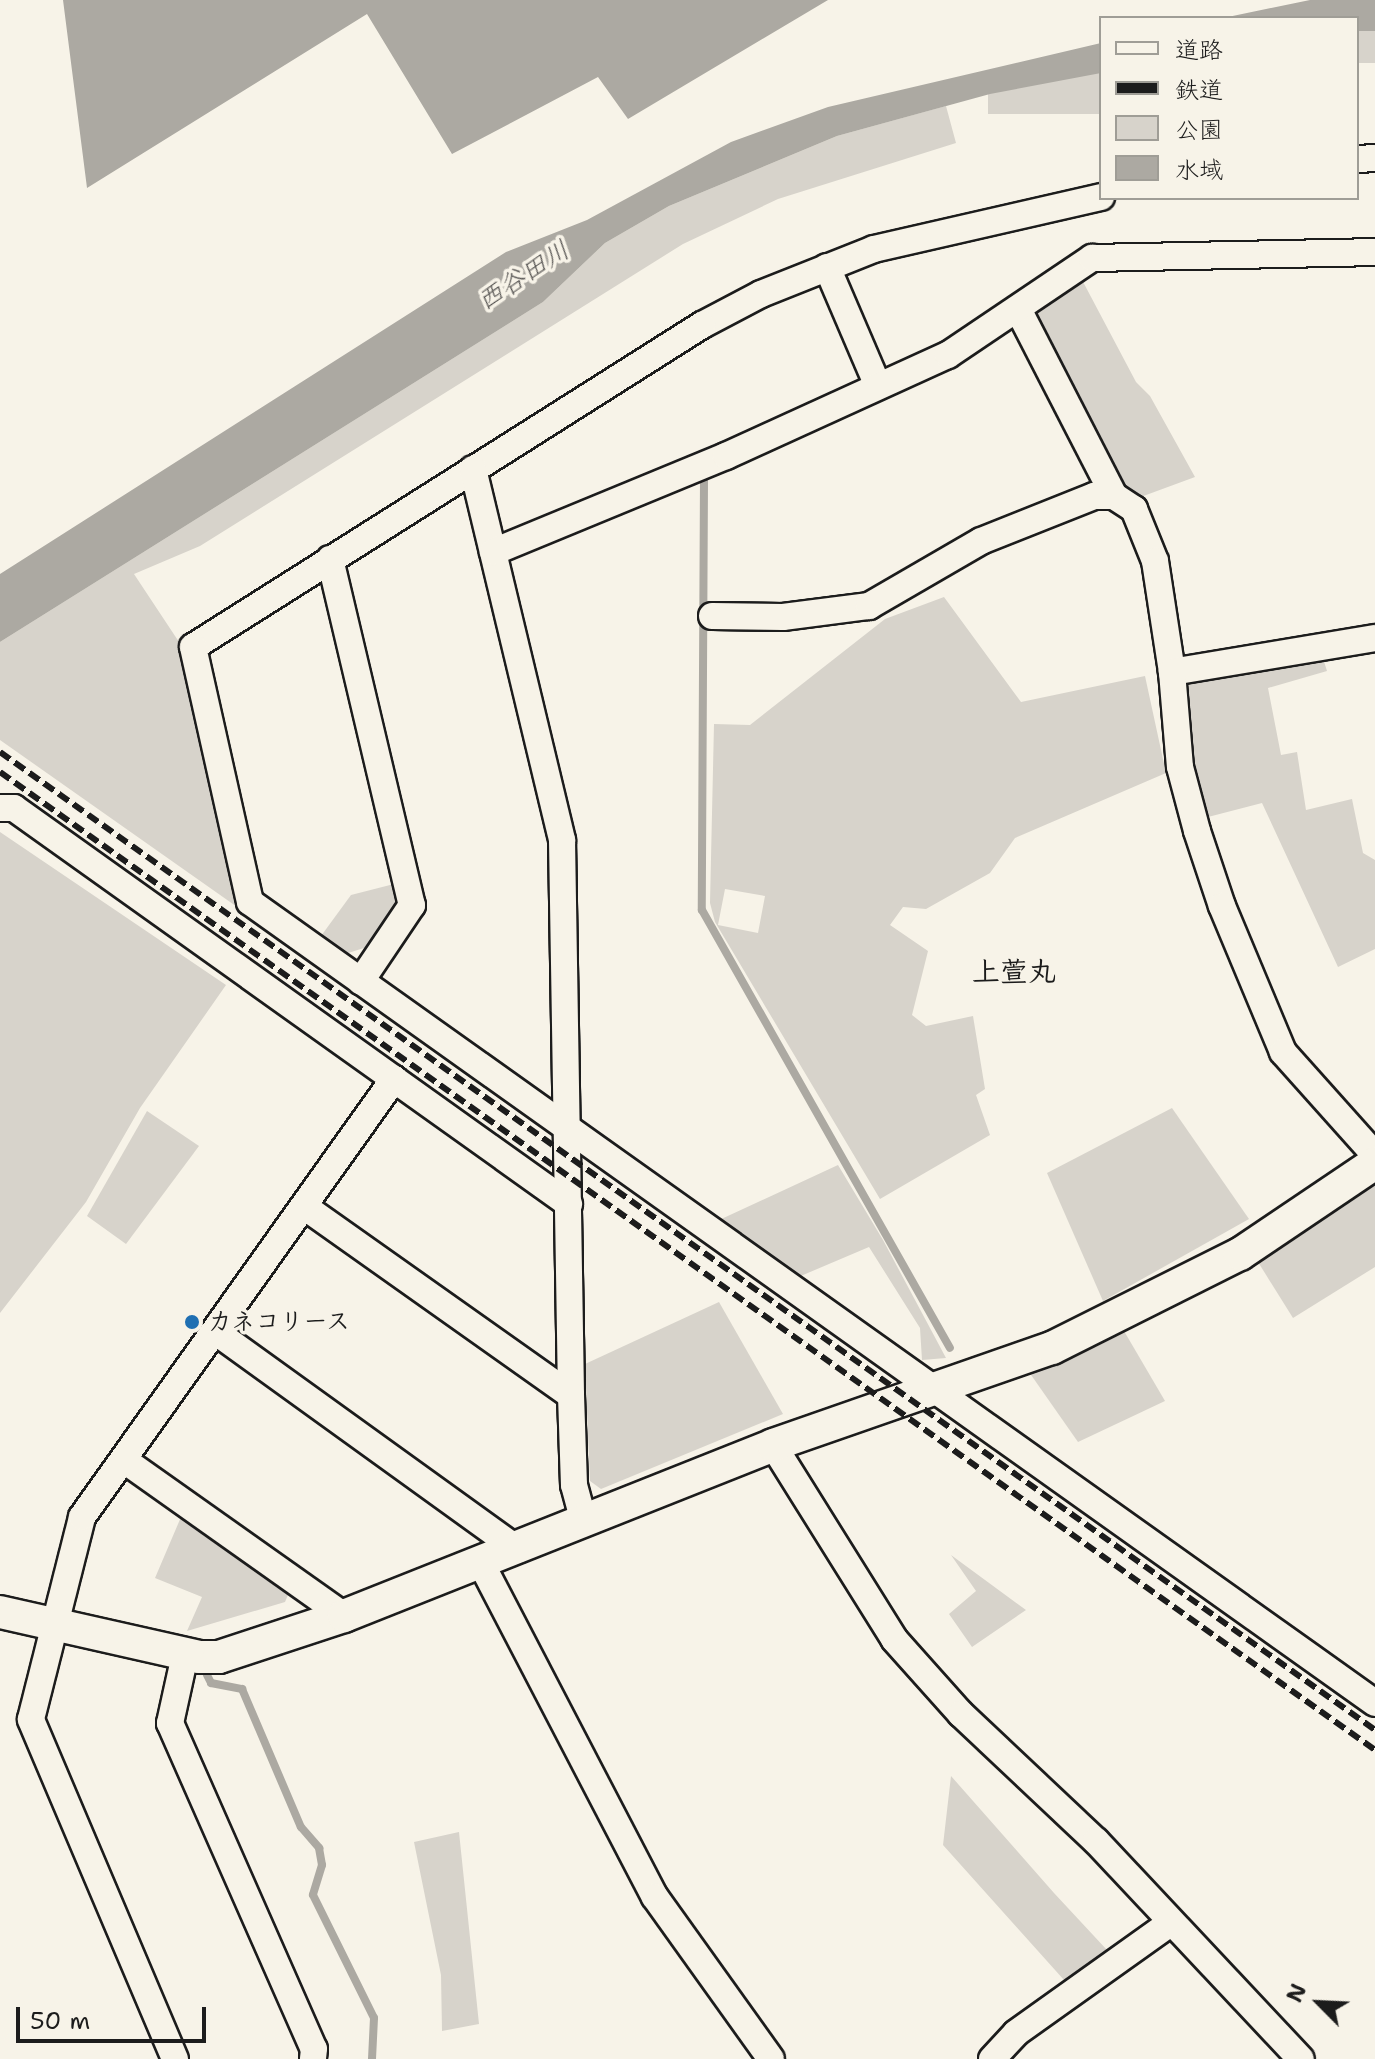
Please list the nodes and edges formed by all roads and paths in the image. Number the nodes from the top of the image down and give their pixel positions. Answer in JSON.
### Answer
{"nodes":[{"id":1,"x":1099,"y":197,"type":"edge"},
{"id":2,"x":1375,"y":252,"type":"edge"},
{"id":3,"x":827,"y":267,"type":"junction"},
{"id":4,"x":1018,"y":309,"type":"junction"},
{"id":5,"x":878,"y":386,"type":"junction"},
{"id":6,"x":473,"y":469,"type":"junction"},
{"id":7,"x":1114,"y":496,"type":"junction"},
{"id":8,"x":493,"y":552,"type":"junction"},
{"id":9,"x":330,"y":559,"type":"junction"},
{"id":10,"x":712,"y":616,"type":"dead end"},
{"id":11,"x":1375,"y":638,"type":"edge"},
{"id":12,"x":1172,"y":672,"type":"junction"},
{"id":13,"x":0,"y":808,"type":"edge"},
{"id":14,"x":361,"y":981,"type":"junction"},
{"id":15,"x":394,"y":1079,"type":"junction"},
{"id":16,"x":566,"y":1125,"type":"junction"},
{"id":17,"x":1375,"y":1155,"type":"edge"},
{"id":18,"x":1375,"y":1163,"type":"edge"},
{"id":19,"x":569,"y":1204,"type":"junction"},
{"id":20,"x":305,"y":1207,"type":"junction"},
{"id":21,"x":216,"y":1332,"type":"junction"},
{"id":22,"x":932,"y":1389,"type":"junction"},
{"id":23,"x":571,"y":1395,"type":"junction"},
{"id":24,"x":773,"y":1445,"type":"junction"},
{"id":25,"x":124,"y":1460,"type":"junction"},
{"id":26,"x":584,"y":1523,"type":"junction"},
{"id":27,"x":518,"y":1550,"type":"junction"},
{"id":28,"x":482,"y":1565,"type":"junction"},
{"id":29,"x":0,"y":1612,"type":"edge"},
{"id":30,"x":344,"y":1616,"type":"junction"},
{"id":31,"x":56,"y":1625,"type":"junction"},
{"id":32,"x":185,"y":1655,"type":"junction"},
{"id":33,"x":1375,"y":1703,"type":"edge"},
{"id":34,"x":1169,"y":1924,"type":"junction"},
{"id":35,"x":175,"y":2059,"type":"edge"},
{"id":36,"x":313,"y":2059,"type":"edge"},
{"id":37,"x":771,"y":2059,"type":"edge"},
{"id":38,"x":992,"y":2059,"type":"edge"},
{"id":39,"x":1301,"y":2059,"type":"edge"}],
"edges":[{"from":1,"to":3,"type":"street"},
{"from":2,"to":4,"type":"street"},
{"from":3,"to":5,"type":"street"},
{"from":3,"to":6,"type":"street"},
{"from":4,"to":5,"type":"street"},
{"from":4,"to":7,"type":"street"},
{"from":5,"to":8,"type":"street"},
{"from":6,"to":8,"type":"street"},
{"from":6,"to":9,"type":"street"},
{"from":7,"to":10,"type":"street"},
{"from":7,"to":12,"type":"street"},
{"from":8,"to":16,"type":"street"},
{"from":9,"to":14,"type":"street"},
{"from":9,"to":14,"type":"street"},
{"from":11,"to":12,"type":"street"},
{"from":12,"to":17,"type":"street"},
{"from":13,"to":15,"type":"street"},
{"from":14,"to":16,"type":"street"},
{"from":15,"to":19,"type":"street"},
{"from":15,"to":20,"type":"street"},
{"from":16,"to":19,"type":"street"},
{"from":16,"to":22,"type":"street"},
{"from":18,"to":22,"type":"street"},
{"from":19,"to":23,"type":"street"},
{"from":20,"to":21,"type":"street"},
{"from":20,"to":23,"type":"street"},
{"from":21,"to":25,"type":"street"},
{"from":21,"to":27,"type":"street"},
{"from":22,"to":24,"type":"street"},
{"from":22,"to":33,"type":"street"},
{"from":23,"to":26,"type":"street"},
{"from":24,"to":26,"type":"street"},
{"from":24,"to":34,"type":"street"},
{"from":25,"to":30,"type":"street"},
{"from":25,"to":31,"type":"street"},
{"from":26,"to":27,"type":"street"},
{"from":27,"to":28,"type":"street"},
{"from":28,"to":30,"type":"street"},
{"from":28,"to":37,"type":"street"},
{"from":29,"to":31,"type":"street"},
{"from":30,"to":32,"type":"street"},
{"from":31,"to":32,"type":"street"},
{"from":31,"to":35,"type":"street"},
{"from":32,"to":36,"type":"street"},
{"from":34,"to":38,"type":"street"},
{"from":34,"to":39,"type":"street"}]}
